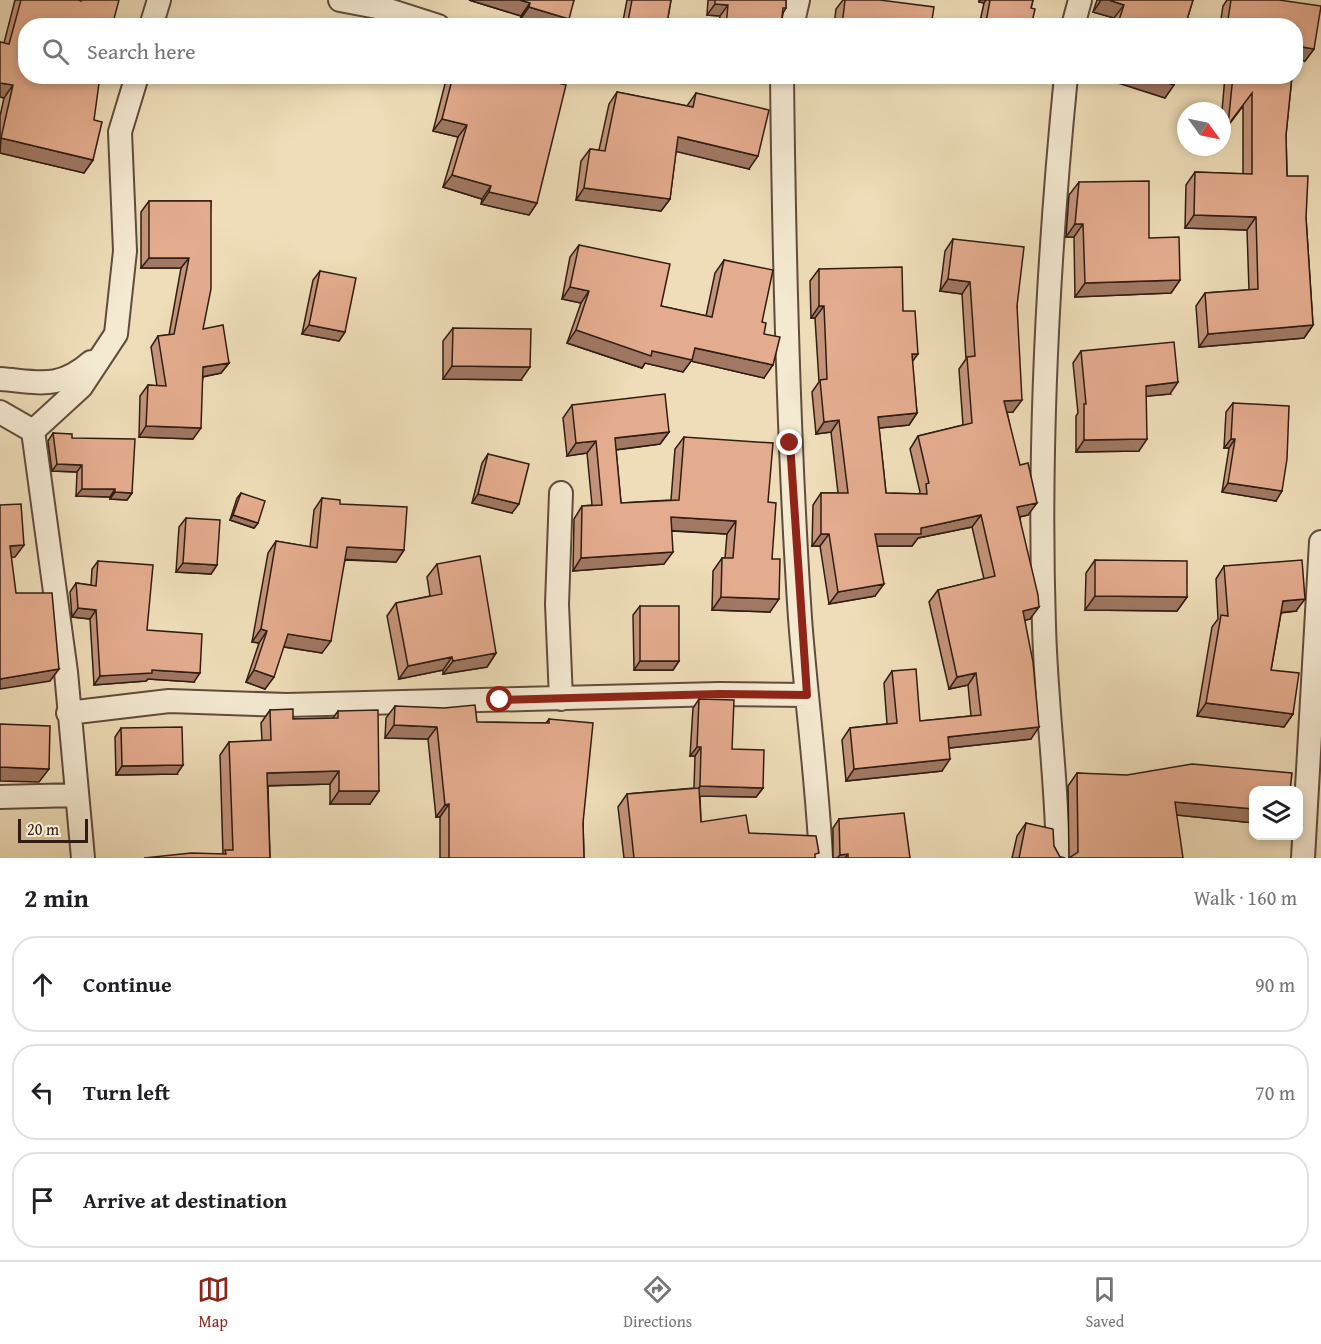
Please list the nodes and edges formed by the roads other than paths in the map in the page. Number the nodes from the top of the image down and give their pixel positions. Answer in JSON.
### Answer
{"nodes":[{"id":1,"x":159,"y":0,"type":"edge"},
{"id":2,"x":340,"y":0,"type":"edge"},
{"id":3,"x":798,"y":0,"type":"edge"},
{"id":4,"x":1080,"y":0,"type":"edge"},
{"id":5,"x":153,"y":18,"type":"edge"},
{"id":6,"x":413,"y":18,"type":"edge"},
{"id":7,"x":794,"y":18,"type":"edge"},
{"id":8,"x":1075,"y":18,"type":"edge"},
{"id":9,"x":134,"y":84,"type":"edge"},
{"id":10,"x":782,"y":84,"type":"edge"},
{"id":11,"x":1065,"y":84,"type":"edge"},
{"id":12,"x":106,"y":349,"type":"junction"},
{"id":13,"x":0,"y":380,"type":"edge"},
{"id":14,"x":0,"y":412,"type":"edge"},
{"id":15,"x":33,"y":431,"type":"junction"},
{"id":16,"x":561,"y":494,"type":"dead end"},
{"id":17,"x":1321,"y":553,"type":"edge"},
{"id":18,"x":807,"y":695,"type":"junction"},
{"id":19,"x":561,"y":699,"type":"junction"},
{"id":20,"x":68,"y":712,"type":"junction"},
{"id":21,"x":77,"y":795,"type":"junction"},
{"id":22,"x":0,"y":797,"type":"edge"},
{"id":23,"x":83,"y":858,"type":"edge"},
{"id":24,"x":821,"y":858,"type":"edge"},
{"id":25,"x":1058,"y":858,"type":"edge"},
{"id":26,"x":1303,"y":858,"type":"edge"}],
"edges":[{"from":1,"to":5,"type":"street"},
{"from":2,"to":6,"type":"street"},
{"from":3,"to":7,"type":"street"},
{"from":4,"to":8,"type":"street"},
{"from":9,"to":12,"type":"street"},
{"from":10,"to":18,"type":"street"},
{"from":11,"to":25,"type":"street"},
{"from":12,"to":13,"type":"street"},
{"from":12,"to":15,"type":"street"},
{"from":14,"to":15,"type":"street"},
{"from":15,"to":20,"type":"street"},
{"from":16,"to":19,"type":"street"},
{"from":17,"to":26,"type":"street"},
{"from":18,"to":19,"type":"street"},
{"from":18,"to":24,"type":"street"},
{"from":19,"to":20,"type":"street"},
{"from":20,"to":21,"type":"street"},
{"from":21,"to":22,"type":"street"},
{"from":21,"to":23,"type":"street"}]}
